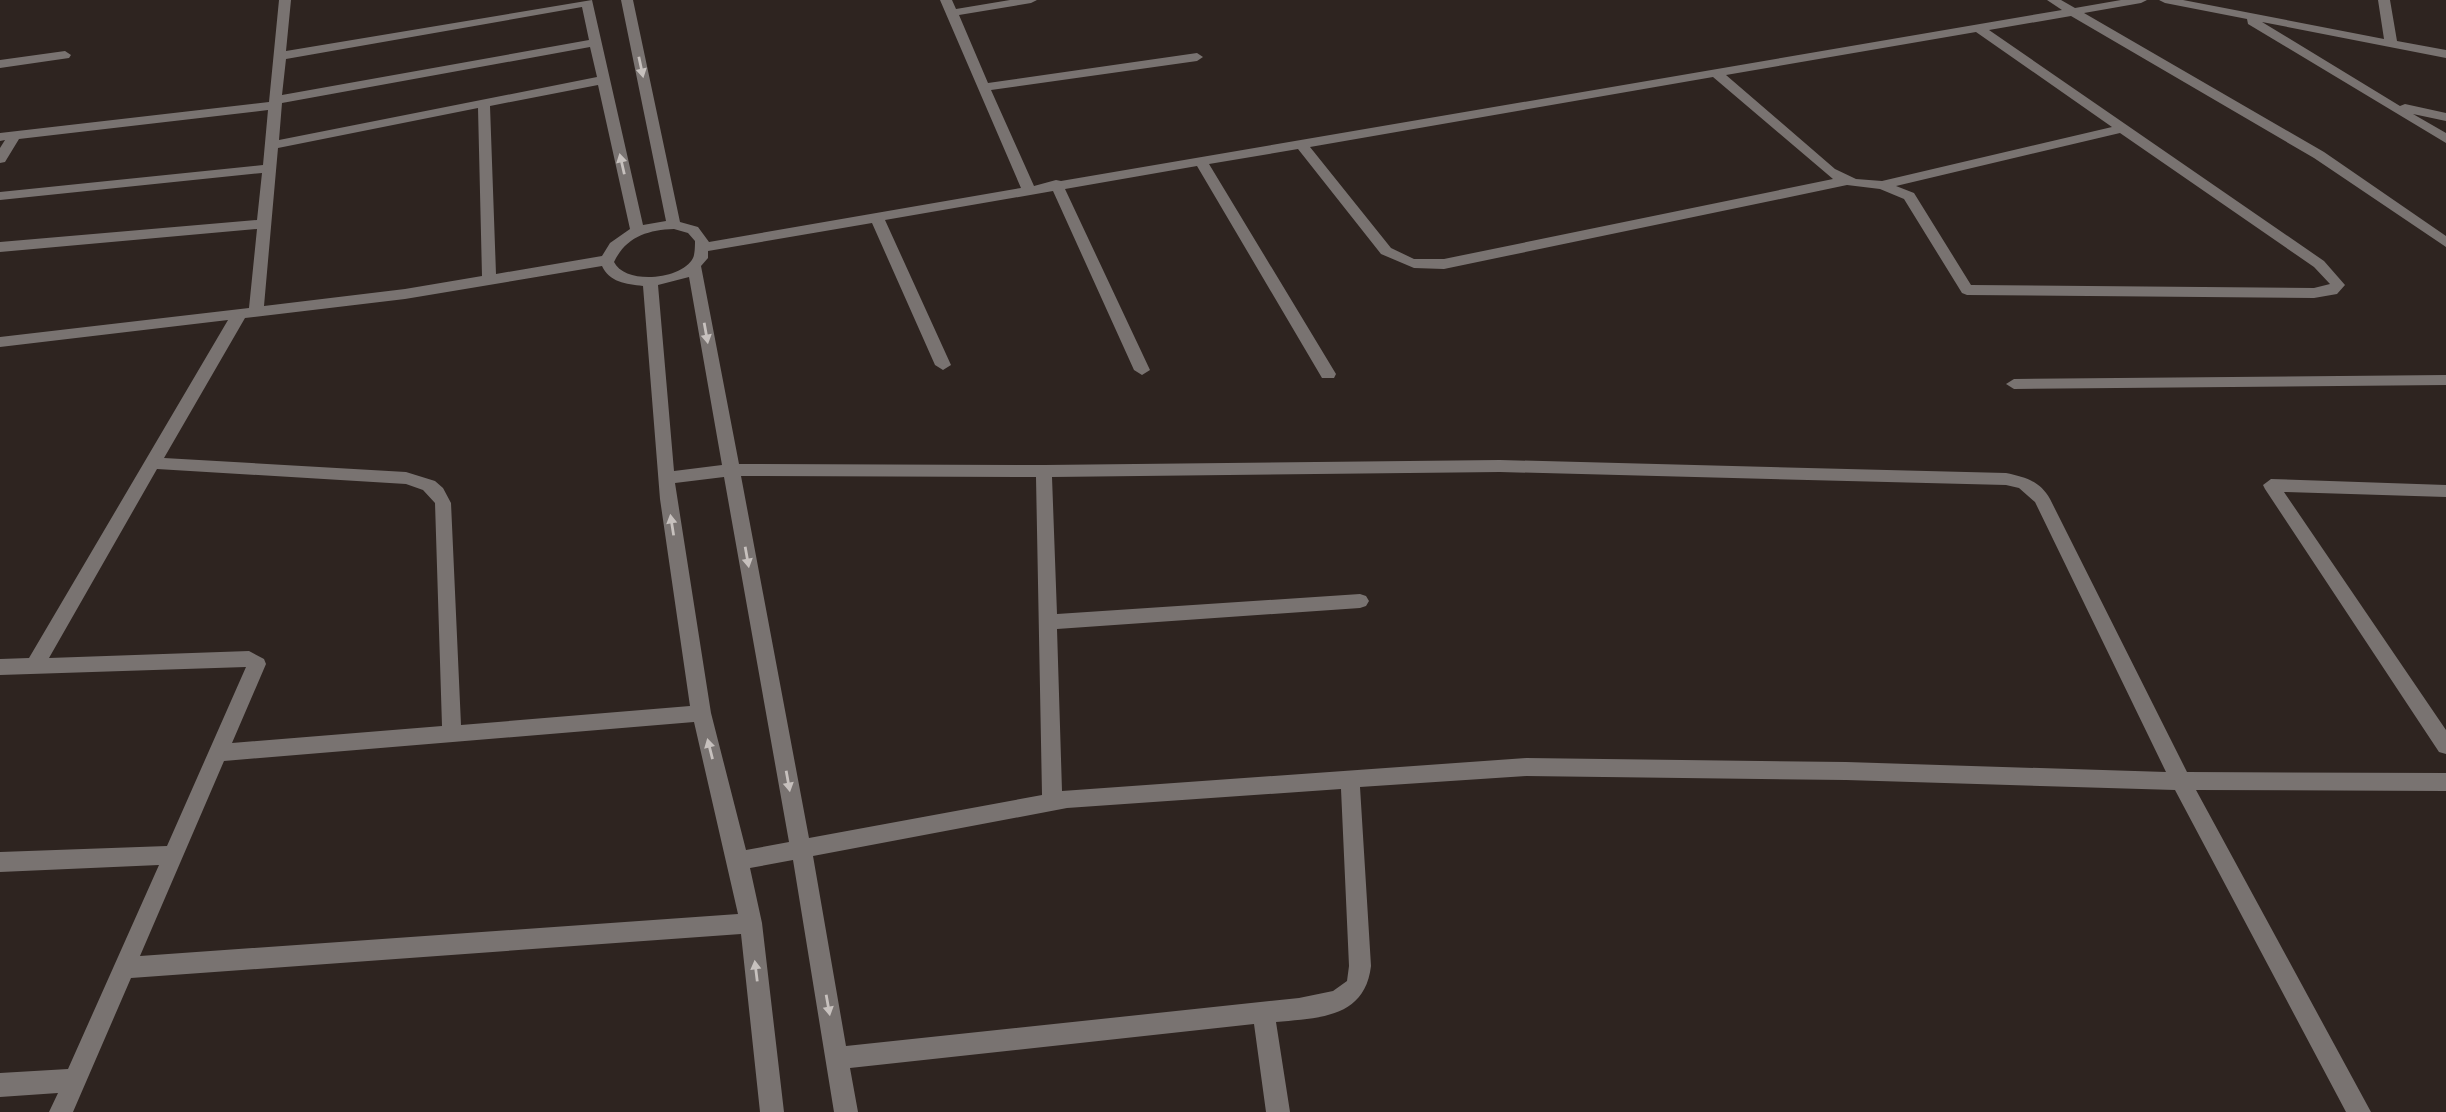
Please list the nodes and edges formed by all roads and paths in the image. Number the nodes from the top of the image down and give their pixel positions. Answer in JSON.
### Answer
{"nodes":[{"id":1,"x":285,"y":0,"type":"edge"},
{"id":2,"x":627,"y":0,"type":"edge"},
{"id":3,"x":946,"y":0,"type":"edge"},
{"id":4,"x":1031,"y":0,"type":"edge"},
{"id":5,"x":2053,"y":0,"type":"edge"},
{"id":6,"x":2141,"y":0,"type":"edge"},
{"id":7,"x":2165,"y":0,"type":"edge"},
{"id":8,"x":2384,"y":0,"type":"edge"},
{"id":9,"x":587,"y":2,"type":"edge"},
{"id":10,"x":2073,"y":12,"type":"junction"},
{"id":11,"x":952,"y":13,"type":"junction"},
{"id":12,"x":2241,"y":15,"type":"junction"},
{"id":13,"x":1978,"y":28,"type":"junction"},
{"id":14,"x":596,"y":42,"type":"junction"},
{"id":15,"x":2391,"y":43,"type":"junction"},
{"id":16,"x":2446,"y":54,"type":"edge"},
{"id":17,"x":65,"y":55,"type":"dead end"},
{"id":18,"x":280,"y":56,"type":"junction"},
{"id":19,"x":1197,"y":57,"type":"dead end"},
{"id":20,"x":0,"y":64,"type":"edge"},
{"id":21,"x":1716,"y":73,"type":"junction"},
{"id":22,"x":604,"y":80,"type":"junction"},
{"id":23,"x":984,"y":87,"type":"junction"},
{"id":24,"x":276,"y":102,"type":"junction"},
{"id":25,"x":484,"y":103,"type":"junction"},
{"id":26,"x":2390,"y":105,"type":"junction"},
{"id":27,"x":2446,"y":117,"type":"edge"},
{"id":28,"x":2123,"y":128,"type":"junction"},
{"id":29,"x":15,"y":135,"type":"junction"},
{"id":30,"x":0,"y":137,"type":"edge"},
{"id":31,"x":2446,"y":139,"type":"edge"},
{"id":32,"x":1300,"y":143,"type":"junction"},
{"id":33,"x":272,"y":145,"type":"junction"},
{"id":34,"x":0,"y":159,"type":"edge"},
{"id":35,"x":1200,"y":160,"type":"junction"},
{"id":36,"x":270,"y":168,"type":"junction"},
{"id":37,"x":1845,"y":181,"type":"junction"},
{"id":38,"x":1056,"y":184,"type":"junction"},
{"id":39,"x":1882,"y":185,"type":"junction"},
{"id":40,"x":1028,"y":189,"type":"junction"},
{"id":41,"x":0,"y":196,"type":"edge"},
{"id":42,"x":876,"y":216,"type":"junction"},
{"id":43,"x":265,"y":224,"type":"junction"},
{"id":44,"x":674,"y":225,"type":"junction"},
{"id":45,"x":637,"y":231,"type":"junction"},
{"id":46,"x":2446,"y":243,"type":"edge"},
{"id":47,"x":0,"y":247,"type":"edge"},
{"id":48,"x":704,"y":247,"type":"junction"},
{"id":49,"x":608,"y":260,"type":"junction"},
{"id":50,"x":694,"y":266,"type":"junction"},
{"id":51,"x":489,"y":279,"type":"junction"},
{"id":52,"x":650,"y":283,"type":"junction"},
{"id":53,"x":248,"y":312,"type":"junction"},
{"id":54,"x":0,"y":342,"type":"edge"},
{"id":55,"x":943,"y":365,"type":"dead end"},
{"id":56,"x":1142,"y":370,"type":"dead end"},
{"id":57,"x":1328,"y":374,"type":"dead end"},
{"id":58,"x":2446,"y":380,"type":"edge"},
{"id":59,"x":2014,"y":384,"type":"dead end"},
{"id":60,"x":153,"y":463,"type":"junction"},
{"id":61,"x":731,"y":470,"type":"junction"},
{"id":62,"x":1044,"y":471,"type":"junction"},
{"id":63,"x":666,"y":478,"type":"junction"},
{"id":64,"x":2446,"y":491,"type":"edge"},
{"id":65,"x":1360,"y":601,"type":"dead end"},
{"id":66,"x":1047,"y":622,"type":"junction"},
{"id":67,"x":35,"y":665,"type":"junction"},
{"id":68,"x":0,"y":667,"type":"edge"},
{"id":69,"x":701,"y":713,"type":"junction"},
{"id":70,"x":452,"y":733,"type":"junction"},
{"id":71,"x":2446,"y":746,"type":"edge"},
{"id":72,"x":218,"y":752,"type":"junction"},
{"id":73,"x":1350,"y":779,"type":"junction"},
{"id":74,"x":2181,"y":781,"type":"junction"},
{"id":75,"x":2446,"y":782,"type":"edge"},
{"id":76,"x":1052,"y":802,"type":"junction"},
{"id":77,"x":801,"y":849,"type":"junction"},
{"id":78,"x":173,"y":855,"type":"junction"},
{"id":79,"x":738,"y":861,"type":"junction"},
{"id":80,"x":0,"y":862,"type":"edge"},
{"id":81,"x":751,"y":923,"type":"junction"},
{"id":82,"x":122,"y":968,"type":"junction"},
{"id":83,"x":1264,"y":1012,"type":"junction"},
{"id":84,"x":837,"y":1058,"type":"junction"},
{"id":85,"x":73,"y":1080,"type":"junction"},
{"id":86,"x":0,"y":1085,"type":"edge"},
{"id":87,"x":61,"y":1112,"type":"edge"},
{"id":88,"x":772,"y":1112,"type":"edge"},
{"id":89,"x":846,"y":1112,"type":"edge"},
{"id":90,"x":1278,"y":1112,"type":"edge"},
{"id":91,"x":2359,"y":1112,"type":"edge"}],
"edges":[{"from":1,"to":18,"type":"street"},
{"from":2,"to":44,"type":"street","one_way":true},
{"from":3,"to":11,"type":"street"},
{"from":4,"to":11,"type":"street"},
{"from":5,"to":10,"type":"street"},
{"from":6,"to":10,"type":"street"},
{"from":7,"to":12,"type":"street"},
{"from":8,"to":15,"type":"street"},
{"from":9,"to":14,"type":"street"},
{"from":9,"to":18,"type":"street"},
{"from":10,"to":13,"type":"street"},
{"from":10,"to":46,"type":"street"},
{"from":11,"to":23,"type":"street"},
{"from":12,"to":15,"type":"street"},
{"from":12,"to":26,"type":"street"},
{"from":13,"to":21,"type":"street"},
{"from":13,"to":28,"type":"street"},
{"from":14,"to":22,"type":"street"},
{"from":14,"to":24,"type":"street"},
{"from":15,"to":16,"type":"street"},
{"from":17,"to":20,"type":"street"},
{"from":18,"to":24,"type":"street"},
{"from":19,"to":23,"type":"street"},
{"from":21,"to":32,"type":"street"},
{"from":21,"to":37,"type":"street"},
{"from":22,"to":25,"type":"street"},
{"from":45,"to":22,"type":"street","one_way":true},
{"from":23,"to":40,"type":"street"},
{"from":24,"to":29,"type":"street"},
{"from":24,"to":33,"type":"street"},
{"from":25,"to":33,"type":"street"},
{"from":25,"to":51,"type":"street"},
{"from":26,"to":27,"type":"street"},
{"from":26,"to":31,"type":"street"},
{"from":28,"to":39,"type":"street"},
{"from":28,"to":39,"type":"street"},
{"from":29,"to":30,"type":"street"},
{"from":29,"to":34,"type":"street"},
{"from":32,"to":35,"type":"street"},
{"from":32,"to":37,"type":"street"},
{"from":33,"to":36,"type":"street"},
{"from":35,"to":38,"type":"street"},
{"from":35,"to":57,"type":"street"},
{"from":36,"to":41,"type":"street"},
{"from":36,"to":43,"type":"street"},
{"from":37,"to":39,"type":"street"},
{"from":38,"to":40,"type":"street"},
{"from":38,"to":56,"type":"street"},
{"from":40,"to":42,"type":"street"},
{"from":42,"to":48,"type":"street"},
{"from":42,"to":55,"type":"street"},
{"from":43,"to":47,"type":"street"},
{"from":43,"to":53,"type":"street"},
{"from":44,"to":45,"type":"street"},
{"from":44,"to":48,"type":"street"},
{"from":45,"to":49,"type":"street"},
{"from":48,"to":50,"type":"street"},
{"from":49,"to":51,"type":"street"},
{"from":49,"to":52,"type":"street"},
{"from":50,"to":52,"type":"street"},
{"from":50,"to":61,"type":"street","one_way":true},
{"from":51,"to":53,"type":"street"},
{"from":52,"to":63,"type":"street"},
{"from":53,"to":54,"type":"street"},
{"from":53,"to":60,"type":"street"},
{"from":58,"to":59,"type":"street"},
{"from":60,"to":67,"type":"street"},
{"from":60,"to":70,"type":"street"},
{"from":61,"to":62,"type":"street"},
{"from":61,"to":63,"type":"street"},
{"from":61,"to":77,"type":"street","one_way":true},
{"from":62,"to":66,"type":"street"},
{"from":62,"to":74,"type":"street"},
{"from":69,"to":63,"type":"street","one_way":true},
{"from":64,"to":71,"type":"street"},
{"from":65,"to":66,"type":"street"},
{"from":66,"to":76,"type":"street"},
{"from":67,"to":68,"type":"street"},
{"from":67,"to":72,"type":"street"},
{"from":69,"to":70,"type":"street"},
{"from":79,"to":69,"type":"street","one_way":true},
{"from":70,"to":72,"type":"street"},
{"from":72,"to":78,"type":"street"},
{"from":73,"to":74,"type":"street"},
{"from":73,"to":76,"type":"street"},
{"from":73,"to":83,"type":"street"},
{"from":74,"to":75,"type":"street"},
{"from":74,"to":91,"type":"street"},
{"from":76,"to":77,"type":"street"},
{"from":77,"to":79,"type":"street"},
{"from":77,"to":84,"type":"street","one_way":true},
{"from":78,"to":80,"type":"street"},
{"from":78,"to":82,"type":"street"},
{"from":79,"to":81,"type":"street"},
{"from":81,"to":82,"type":"street"},
{"from":88,"to":81,"type":"street","one_way":true},
{"from":82,"to":85,"type":"street"},
{"from":83,"to":84,"type":"street"},
{"from":83,"to":90,"type":"street"},
{"from":84,"to":89,"type":"street"},
{"from":85,"to":86,"type":"street"},
{"from":85,"to":87,"type":"street"}]}
